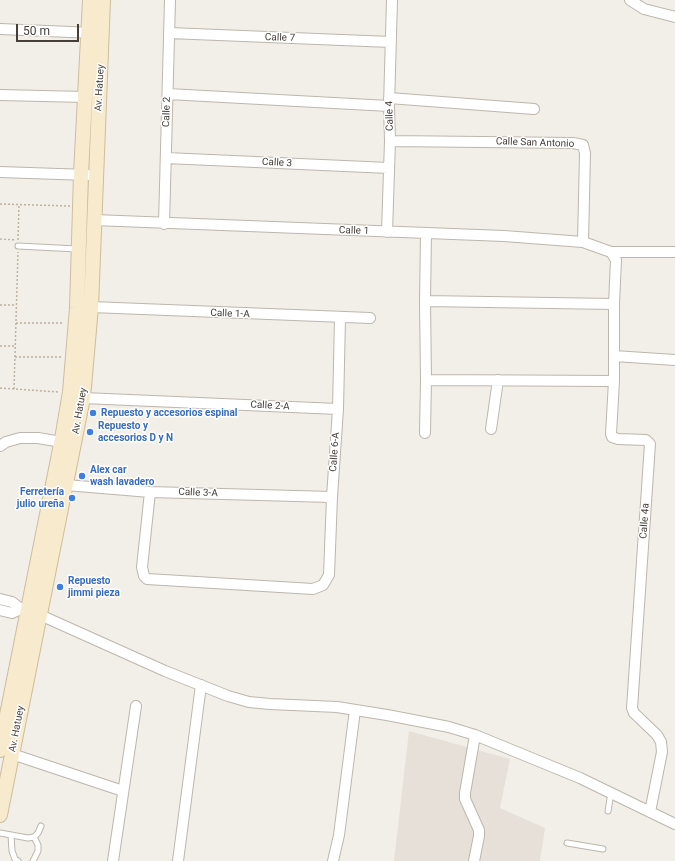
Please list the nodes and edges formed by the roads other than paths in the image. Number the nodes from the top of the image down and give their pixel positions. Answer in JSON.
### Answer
{"nodes":[{"id":1,"x":90,"y":0,"type":"edge"},
{"id":2,"x":103,"y":0,"type":"edge"},
{"id":3,"x":170,"y":0,"type":"edge"},
{"id":4,"x":392,"y":0,"type":"edge"},
{"id":5,"x":630,"y":0,"type":"edge"},
{"id":6,"x":675,"y":17,"type":"edge"},
{"id":7,"x":0,"y":29,"type":"edge"},
{"id":8,"x":88,"y":33,"type":"junction"},
{"id":9,"x":103,"y":33,"type":"junction"},
{"id":10,"x":170,"y":33,"type":"junction"},
{"id":11,"x":391,"y":42,"type":"junction"},
{"id":12,"x":168,"y":94,"type":"junction"},
{"id":13,"x":0,"y":95,"type":"edge"},
{"id":14,"x":85,"y":97,"type":"junction"},
{"id":15,"x":389,"y":102,"type":"junction"},
{"id":16,"x":534,"y":109,"type":"dead end"},
{"id":17,"x":390,"y":141,"type":"junction"},
{"id":18,"x":166,"y":158,"type":"junction"},
{"id":19,"x":389,"y":168,"type":"junction"},
{"id":20,"x":0,"y":172,"type":"edge"},
{"id":21,"x":81,"y":174,"type":"junction"},
{"id":22,"x":96,"y":175,"type":"junction"},
{"id":23,"x":94,"y":220,"type":"junction"},
{"id":24,"x":164,"y":224,"type":"junction"},
{"id":25,"x":387,"y":232,"type":"junction"},
{"id":26,"x":426,"y":233,"type":"junction"},
{"id":27,"x":583,"y":242,"type":"junction"},
{"id":28,"x":18,"y":246,"type":"road end"},
{"id":29,"x":80,"y":249,"type":"junction"},
{"id":30,"x":611,"y":252,"type":"junction"},
{"id":31,"x":675,"y":252,"type":"edge"},
{"id":32,"x":425,"y":301,"type":"junction"},
{"id":33,"x":614,"y":304,"type":"junction"},
{"id":34,"x":91,"y":308,"type":"junction"},
{"id":35,"x":340,"y":318,"type":"junction"},
{"id":36,"x":370,"y":318,"type":"dead end"},
{"id":37,"x":614,"y":356,"type":"junction"},
{"id":38,"x":675,"y":360,"type":"edge"},
{"id":39,"x":426,"y":380,"type":"junction"},
{"id":40,"x":498,"y":380,"type":"junction"},
{"id":41,"x":614,"y":381,"type":"junction"},
{"id":42,"x":83,"y":398,"type":"junction"},
{"id":43,"x":338,"y":409,"type":"junction"},
{"id":44,"x":491,"y":430,"type":"dead end"},
{"id":45,"x":425,"y":433,"type":"dead end"},
{"id":46,"x":67,"y":443,"type":"junction"},
{"id":47,"x":0,"y":446,"type":"edge"},
{"id":48,"x":66,"y":485,"type":"junction"},
{"id":49,"x":150,"y":492,"type":"junction"},
{"id":50,"x":332,"y":497,"type":"junction"},
{"id":51,"x":0,"y":599,"type":"edge"},
{"id":52,"x":0,"y":610,"type":"edge"},
{"id":53,"x":30,"y":612,"type":"junction"},
{"id":54,"x":200,"y":685,"type":"junction"},
{"id":55,"x":136,"y":706,"type":"dead end"},
{"id":56,"x":355,"y":710,"type":"junction"},
{"id":57,"x":475,"y":735,"type":"junction"},
{"id":58,"x":6,"y":752,"type":"edge"},
{"id":59,"x":123,"y":791,"type":"junction"},
{"id":60,"x":611,"y":793,"type":"junction"},
{"id":61,"x":608,"y":811,"type":"dead end"},
{"id":62,"x":650,"y":812,"type":"junction"},
{"id":63,"x":0,"y":815,"type":"edge"},
{"id":64,"x":675,"y":824,"type":"edge"},
{"id":65,"x":40,"y":826,"type":"dead end"},
{"id":66,"x":0,"y":833,"type":"edge"},
{"id":67,"x":11,"y":835,"type":"junction"},
{"id":68,"x":34,"y":837,"type":"junction"},
{"id":69,"x":567,"y":843,"type":"dead end"},
{"id":70,"x":603,"y":849,"type":"dead end"},
{"id":71,"x":18,"y":861,"type":"edge"},
{"id":72,"x":33,"y":861,"type":"edge"},
{"id":73,"x":113,"y":861,"type":"edge"},
{"id":74,"x":178,"y":861,"type":"edge"},
{"id":75,"x":333,"y":861,"type":"edge"},
{"id":76,"x":474,"y":861,"type":"edge"}],
"edges":[{"from":1,"to":8,"type":"main road","name":"Av. Hatuey"},
{"from":2,"to":9,"type":"main road","name":"Av. Hatuey"},
{"from":3,"to":10,"type":"street","name":"Calle 2"},
{"from":4,"to":11,"type":"street","name":"Calle 4"},
{"from":5,"to":6,"type":"street"},
{"from":7,"to":8,"type":"street"},
{"from":8,"to":9,"type":"street"},
{"from":8,"to":14,"type":"main road","name":"Av. Hatuey"},
{"from":9,"to":22,"type":"main road","name":"Av. Hatuey"},
{"from":10,"to":11,"type":"street","name":"Calle 7"},
{"from":10,"to":12,"type":"street","name":"Calle 2"},
{"from":11,"to":15,"type":"street","name":"Calle 4"},
{"from":12,"to":15,"type":"street"},
{"from":12,"to":18,"type":"street","name":"Calle 2"},
{"from":13,"to":14,"type":"street"},
{"from":14,"to":21,"type":"main road","name":"Av. Hatuey"},
{"from":15,"to":16,"type":"street"},
{"from":15,"to":17,"type":"street","name":"Calle 4"},
{"from":17,"to":19,"type":"street","name":"Calle 4"},
{"from":17,"to":27,"type":"street","name":"Calle San Antonio"},
{"from":18,"to":19,"type":"street","name":"Calle 3"},
{"from":18,"to":24,"type":"street","name":"Calle 2"},
{"from":19,"to":25,"type":"street","name":"Calle 4"},
{"from":20,"to":21,"type":"street"},
{"from":21,"to":22,"type":"street"},
{"from":21,"to":29,"type":"main road","name":"Av. Hatuey"},
{"from":22,"to":23,"type":"main road","name":"Av. Hatuey"},
{"from":23,"to":24,"type":"street","name":"Calle 1"},
{"from":23,"to":34,"type":"main road","name":"Av. Hatuey"},
{"from":24,"to":25,"type":"street","name":"Calle 1"},
{"from":25,"to":26,"type":"street","name":"Calle 1"},
{"from":26,"to":27,"type":"street","name":"Calle 1"},
{"from":26,"to":32,"type":"street"},
{"from":27,"to":30,"type":"street","name":"Calle 1"},
{"from":28,"to":29,"type":"lane"},
{"from":29,"to":46,"type":"main road","name":"Av. Hatuey"},
{"from":30,"to":31,"type":"street","name":"Calle 1"},
{"from":30,"to":33,"type":"street","name":"Calle 4a"},
{"from":32,"to":33,"type":"street"},
{"from":32,"to":39,"type":"street"},
{"from":33,"to":37,"type":"street","name":"Calle 4a"},
{"from":34,"to":35,"type":"street","name":"Calle 1-A"},
{"from":34,"to":42,"type":"main road","name":"Av. Hatuey"},
{"from":35,"to":36,"type":"street","name":"Calle 1-A"},
{"from":35,"to":43,"type":"street","name":"Calle 6-A"},
{"from":37,"to":38,"type":"street"},
{"from":37,"to":41,"type":"street","name":"Calle 4a"},
{"from":39,"to":40,"type":"street"},
{"from":39,"to":45,"type":"street"},
{"from":40,"to":41,"type":"street"},
{"from":40,"to":44,"type":"street"},
{"from":41,"to":62,"type":"street","name":"Calle 4a"},
{"from":42,"to":43,"type":"street","name":"Calle 2-A"},
{"from":42,"to":46,"type":"main road","name":"Av. Hatuey"},
{"from":43,"to":50,"type":"street","name":"Calle 6-A"},
{"from":46,"to":47,"type":"street"},
{"from":46,"to":48,"type":"main road","name":"Av. Hatuey"},
{"from":46,"to":53,"type":"main road","name":"Av. Hatuey"},
{"from":48,"to":49,"type":"street","name":"Calle 3-A"},
{"from":48,"to":53,"type":"main road","name":"Av. Hatuey"},
{"from":49,"to":50,"type":"street","name":"Calle 3-A"},
{"from":49,"to":50,"type":"street","name":"Calle 6-A"},
{"from":51,"to":53,"type":"street"},
{"from":52,"to":53,"type":"street"},
{"from":53,"to":54,"type":"street"},
{"from":53,"to":58,"type":"main road","name":"Av. Hatuey"},
{"from":54,"to":56,"type":"street"},
{"from":54,"to":74,"type":"street"},
{"from":55,"to":59,"type":"street"},
{"from":56,"to":57,"type":"street"},
{"from":56,"to":75,"type":"street"},
{"from":57,"to":60,"type":"street"},
{"from":57,"to":76,"type":"street"},
{"from":58,"to":59,"type":"street"},
{"from":58,"to":63,"type":"main road","name":"Av. Hatuey"},
{"from":59,"to":73,"type":"street"},
{"from":60,"to":61,"type":"lane"},
{"from":60,"to":62,"type":"street"},
{"from":62,"to":64,"type":"street"},
{"from":65,"to":68,"type":"lane"},
{"from":66,"to":67,"type":"lane"},
{"from":67,"to":68,"type":"lane"},
{"from":67,"to":71,"type":"lane"},
{"from":68,"to":72,"type":"lane"},
{"from":69,"to":70,"type":"lane"}]}
